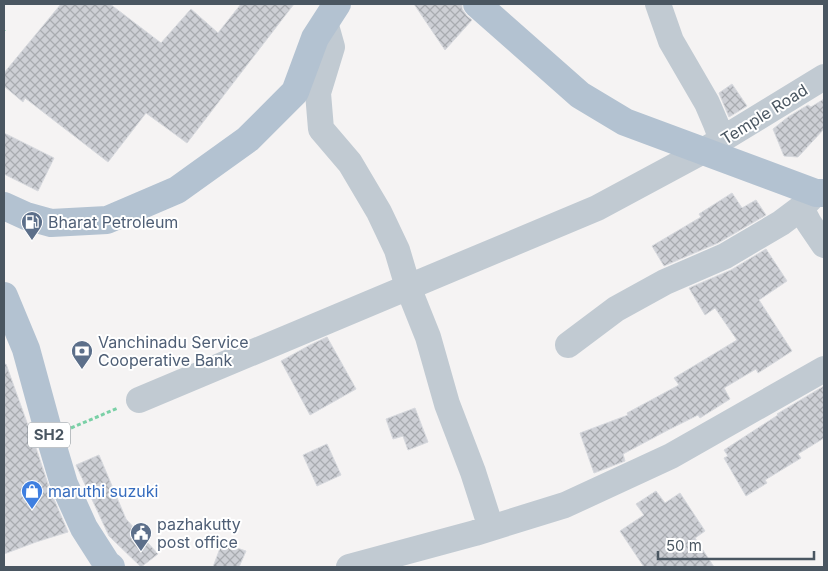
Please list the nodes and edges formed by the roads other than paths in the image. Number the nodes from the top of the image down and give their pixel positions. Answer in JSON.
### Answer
{"nodes":[{"id":1,"x":477,"y":4,"type":"edge"},
{"id":2,"x":658,"y":4,"type":"edge"},
{"id":3,"x":331,"y":13,"type":"edge"},
{"id":4,"x":824,"y":76,"type":"edge"},
{"id":5,"x":713,"y":146,"type":"junction"},
{"id":6,"x":814,"y":198,"type":"edge"},
{"id":7,"x":4,"y":206,"type":"edge"},
{"id":8,"x":824,"y":245,"type":"edge"},
{"id":9,"x":408,"y":287,"type":"junction"},
{"id":10,"x":4,"y":296,"type":"edge"},
{"id":11,"x":568,"y":345,"type":"dead end"},
{"id":12,"x":824,"y":369,"type":"edge"},
{"id":13,"x":139,"y":400,"type":"road end"},
{"id":14,"x":491,"y":528,"type":"junction"},
{"id":15,"x":111,"y":567,"type":"edge"},
{"id":16,"x":349,"y":567,"type":"edge"}],
"edges":[{"from":1,"to":5,"type":"main road"},
{"from":2,"to":5,"type":"street"},
{"from":3,"to":7,"type":"main road"},
{"from":3,"to":9,"type":"street"},
{"from":4,"to":5,"type":"street","name":"Temple Road"},
{"from":5,"to":6,"type":"main road"},
{"from":5,"to":9,"type":"street","name":"Temple Road"},
{"from":6,"to":8,"type":"street"},
{"from":6,"to":11,"type":"street"},
{"from":9,"to":13,"type":"street","name":"Temple Road"},
{"from":9,"to":14,"type":"street"},
{"from":10,"to":15,"type":"main road","number":"SH2"},
{"from":12,"to":14,"type":"street"},
{"from":14,"to":16,"type":"street"}]}
